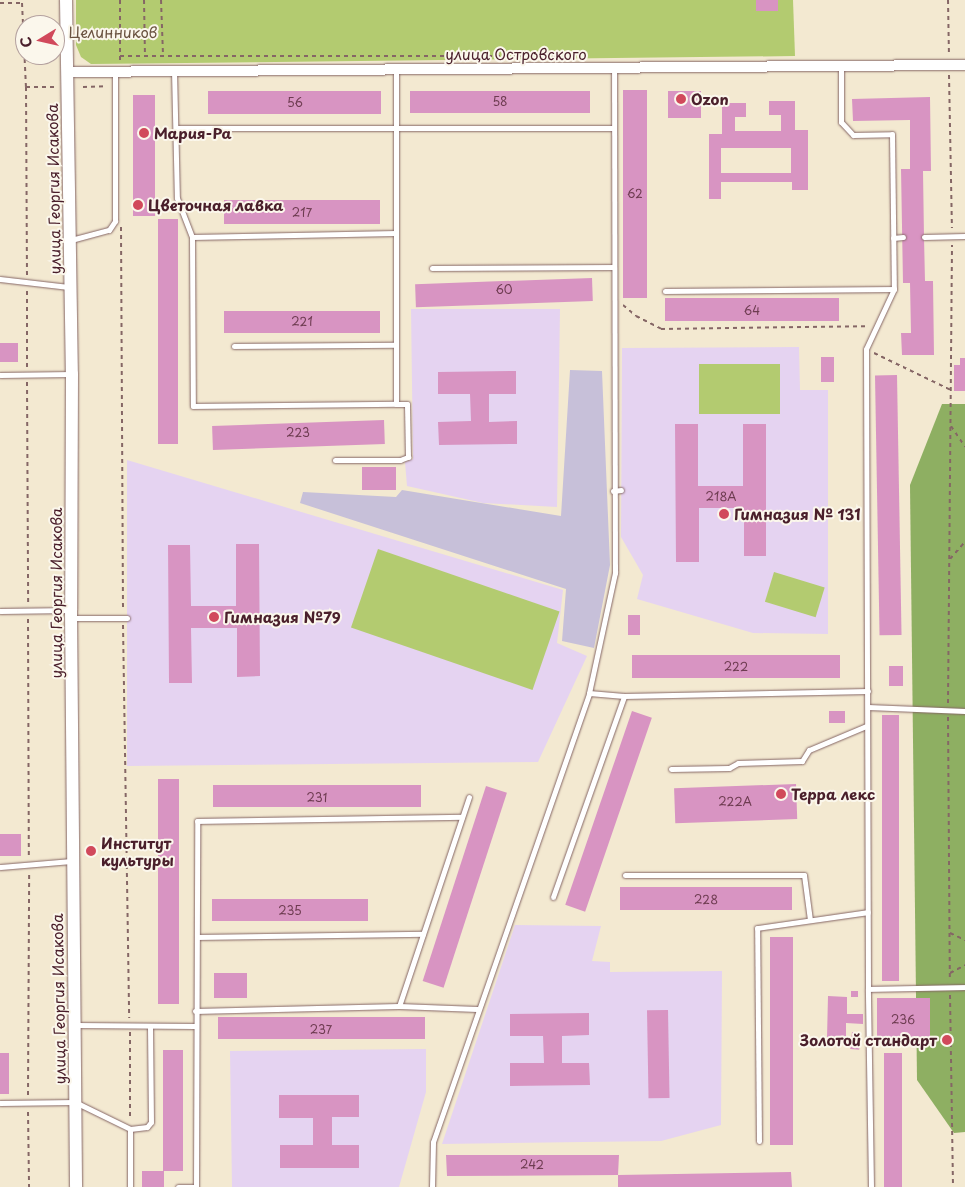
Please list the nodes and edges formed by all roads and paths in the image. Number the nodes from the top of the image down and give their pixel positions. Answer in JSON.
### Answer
{"nodes":[{"id":1,"x":66,"y":0,"type":"edge"},
{"id":2,"x":120,"y":0,"type":"edge"},
{"id":3,"x":144,"y":0,"type":"edge"},
{"id":4,"x":162,"y":0,"type":"edge"},
{"id":5,"x":948,"y":0,"type":"edge"},
{"id":6,"x":0,"y":3,"type":"edge"},
{"id":7,"x":145,"y":55,"type":"junction"},
{"id":8,"x":163,"y":55,"type":"junction"},
{"id":9,"x":120,"y":56,"type":"junction"},
{"id":10,"x":558,"y":56,"type":"dead end"},
{"id":11,"x":965,"y":65,"type":"edge"},
{"id":12,"x":841,"y":66,"type":"junction"},
{"id":13,"x":949,"y":66,"type":"junction"},
{"id":14,"x":614,"y":68,"type":"junction"},
{"id":15,"x":174,"y":70,"type":"junction"},
{"id":16,"x":396,"y":70,"type":"junction"},
{"id":17,"x":118,"y":71,"type":"junction"},
{"id":18,"x":68,"y":72,"type":"junction"},
{"id":19,"x":115,"y":86,"type":"junction"},
{"id":20,"x":26,"y":87,"type":"junction"},
{"id":21,"x":58,"y":87,"type":"dead end"},
{"id":22,"x":83,"y":87,"type":"dead end"},
{"id":23,"x":176,"y":128,"type":"junction"},
{"id":24,"x":397,"y":128,"type":"junction"},
{"id":25,"x":614,"y":128,"type":"junction"},
{"id":26,"x":121,"y":221,"type":"dead end"},
{"id":27,"x":396,"y":233,"type":"junction"},
{"id":28,"x":192,"y":236,"type":"junction"},
{"id":29,"x":952,"y":236,"type":"junction"},
{"id":30,"x":965,"y":236,"type":"edge"},
{"id":31,"x":903,"y":237,"type":"dead end"},
{"id":32,"x":924,"y":237,"type":"dead end"},
{"id":33,"x":893,"y":238,"type":"junction"},
{"id":34,"x":71,"y":240,"type":"junction"},
{"id":35,"x":614,"y":267,"type":"junction"},
{"id":36,"x":432,"y":268,"type":"dead end"},
{"id":37,"x":0,"y":279,"type":"edge"},
{"id":38,"x":28,"y":283,"type":"junction"},
{"id":39,"x":71,"y":287,"type":"junction"},
{"id":40,"x":894,"y":289,"type":"junction"},
{"id":41,"x":665,"y":291,"type":"dead end"},
{"id":42,"x":613,"y":297,"type":"junction"},
{"id":43,"x":876,"y":326,"type":"junction"},
{"id":44,"x":396,"y":345,"type":"junction"},
{"id":45,"x":234,"y":346,"type":"dead end"},
{"id":46,"x":866,"y":349,"type":"junction"},
{"id":47,"x":27,"y":374,"type":"junction"},
{"id":48,"x":72,"y":374,"type":"junction"},
{"id":49,"x":0,"y":375,"type":"edge"},
{"id":50,"x":951,"y":390,"type":"junction"},
{"id":51,"x":396,"y":404,"type":"junction"},
{"id":52,"x":951,"y":426,"type":"junction"},
{"id":53,"x":965,"y":447,"type":"edge"},
{"id":54,"x":335,"y":460,"type":"dead end"},
{"id":55,"x":613,"y":490,"type":"junction"},
{"id":56,"x":621,"y":490,"type":"dead end"},
{"id":57,"x":965,"y":542,"type":"edge"},
{"id":58,"x":949,"y":560,"type":"junction"},
{"id":59,"x":0,"y":611,"type":"edge"},
{"id":60,"x":28,"y":611,"type":"junction"},
{"id":61,"x":71,"y":614,"type":"junction"},
{"id":62,"x":125,"y":618,"type":"junction"},
{"id":63,"x":868,"y":691,"type":"junction"},
{"id":64,"x":589,"y":693,"type":"junction"},
{"id":65,"x":624,"y":696,"type":"junction"},
{"id":66,"x":868,"y":708,"type":"junction"},
{"id":67,"x":948,"y":710,"type":"junction"},
{"id":68,"x":965,"y":710,"type":"edge"},
{"id":69,"x":866,"y":726,"type":"junction"},
{"id":70,"x":671,"y":769,"type":"dead end"},
{"id":71,"x":469,"y":797,"type":"dead end"},
{"id":72,"x":462,"y":817,"type":"junction"},
{"id":73,"x":73,"y":861,"type":"junction"},
{"id":74,"x":29,"y":866,"type":"junction"},
{"id":75,"x":0,"y":867,"type":"edge"},
{"id":76,"x":625,"y":875,"type":"dead end"},
{"id":77,"x":553,"y":897,"type":"dead end"},
{"id":78,"x":868,"y":912,"type":"junction"},
{"id":79,"x":810,"y":920,"type":"junction"},
{"id":80,"x":950,"y":933,"type":"junction"},
{"id":81,"x":423,"y":934,"type":"junction"},
{"id":82,"x":198,"y":937,"type":"junction"},
{"id":83,"x":965,"y":940,"type":"edge"},
{"id":84,"x":965,"y":965,"type":"edge"},
{"id":85,"x":950,"y":973,"type":"junction"},
{"id":86,"x":950,"y":987,"type":"junction"},
{"id":87,"x":965,"y":987,"type":"edge"},
{"id":88,"x":868,"y":989,"type":"junction"},
{"id":89,"x":399,"y":1006,"type":"junction"},
{"id":90,"x":478,"y":1009,"type":"junction"},
{"id":91,"x":195,"y":1011,"type":"junction"},
{"id":92,"x":75,"y":1026,"type":"junction"},
{"id":93,"x":130,"y":1026,"type":"junction"},
{"id":94,"x":150,"y":1026,"type":"junction"},
{"id":95,"x":195,"y":1026,"type":"junction"},
{"id":96,"x":75,"y":1102,"type":"junction"},
{"id":97,"x":0,"y":1103,"type":"edge"},
{"id":98,"x":28,"y":1103,"type":"junction"},
{"id":99,"x":130,"y":1129,"type":"junction"},
{"id":100,"x":759,"y":1140,"type":"dead end"},
{"id":101,"x":29,"y":1187,"type":"edge"},
{"id":102,"x":76,"y":1187,"type":"edge"},
{"id":103,"x":130,"y":1187,"type":"edge"},
{"id":104,"x":178,"y":1187,"type":"edge"},
{"id":105,"x":432,"y":1187,"type":"edge"},
{"id":106,"x":871,"y":1187,"type":"edge"},
{"id":107,"x":953,"y":1187,"type":"edge"}],
"edges":[{"from":1,"to":18,"type":"street","name":"улица Георгия Исакова"},
{"from":2,"to":9,"type":"path"},
{"from":3,"to":7,"type":"path"},
{"from":4,"to":8,"type":"path"},
{"from":5,"to":13,"type":"path"},
{"from":6,"to":20,"type":"path"},
{"from":7,"to":8,"type":"path"},
{"from":7,"to":9,"type":"path"},
{"from":8,"to":10,"type":"path"},
{"from":9,"to":17,"type":"path"},
{"from":11,"to":13,"type":"street","name":"улица Островского"},
{"from":12,"to":13,"type":"street","name":"улица Островского"},
{"from":12,"to":14,"type":"street","name":"улица Островского"},
{"from":12,"to":33,"type":"lane"},
{"from":13,"to":29,"type":"path"},
{"from":14,"to":16,"type":"street","name":"улица Островского"},
{"from":14,"to":25,"type":"lane"},
{"from":15,"to":16,"type":"street","name":"улица Островского"},
{"from":15,"to":17,"type":"street","name":"улица Островского"},
{"from":15,"to":23,"type":"lane"},
{"from":16,"to":24,"type":"lane"},
{"from":17,"to":18,"type":"street","name":"улица Островского"},
{"from":17,"to":19,"type":"lane"},
{"from":18,"to":34,"type":"street","name":"улица Георгия Исакова"},
{"from":19,"to":22,"type":"path"},
{"from":19,"to":34,"type":"lane"},
{"from":20,"to":21,"type":"path"},
{"from":20,"to":38,"type":"path"},
{"from":23,"to":24,"type":"lane"},
{"from":23,"to":28,"type":"lane"},
{"from":24,"to":25,"type":"lane"},
{"from":24,"to":27,"type":"lane"},
{"from":25,"to":35,"type":"lane"},
{"from":26,"to":62,"type":"path"},
{"from":27,"to":28,"type":"lane"},
{"from":27,"to":44,"type":"lane"},
{"from":28,"to":51,"type":"lane"},
{"from":29,"to":30,"type":"lane"},
{"from":29,"to":32,"type":"lane"},
{"from":29,"to":50,"type":"path"},
{"from":31,"to":33,"type":"lane"},
{"from":33,"to":40,"type":"lane"},
{"from":34,"to":39,"type":"street","name":"улица Георгия Исакова"},
{"from":35,"to":36,"type":"lane"},
{"from":35,"to":42,"type":"lane"},
{"from":37,"to":38,"type":"lane"},
{"from":38,"to":39,"type":"lane"},
{"from":38,"to":47,"type":"path"},
{"from":39,"to":48,"type":"street","name":"улица Георгия Исакова"},
{"from":40,"to":41,"type":"lane"},
{"from":40,"to":43,"type":"lane"},
{"from":42,"to":43,"type":"path"},
{"from":42,"to":55,"type":"lane"},
{"from":43,"to":46,"type":"lane"},
{"from":44,"to":45,"type":"lane"},
{"from":44,"to":51,"type":"lane"},
{"from":46,"to":50,"type":"path"},
{"from":46,"to":63,"type":"lane"},
{"from":47,"to":48,"type":"lane"},
{"from":47,"to":49,"type":"lane"},
{"from":47,"to":60,"type":"path"},
{"from":48,"to":61,"type":"street","name":"улица Георгия Исакова"},
{"from":50,"to":52,"type":"path"},
{"from":51,"to":54,"type":"lane"},
{"from":52,"to":53,"type":"path"},
{"from":52,"to":58,"type":"path"},
{"from":55,"to":56,"type":"lane"},
{"from":55,"to":64,"type":"lane"},
{"from":57,"to":58,"type":"path"},
{"from":58,"to":67,"type":"path"},
{"from":59,"to":60,"type":"lane"},
{"from":60,"to":61,"type":"lane"},
{"from":60,"to":74,"type":"path"},
{"from":61,"to":62,"type":"lane"},
{"from":61,"to":73,"type":"street","name":"улица Георгия Исакова"},
{"from":62,"to":93,"type":"path"},
{"from":63,"to":65,"type":"lane"},
{"from":63,"to":66,"type":"lane"},
{"from":64,"to":65,"type":"lane"},
{"from":64,"to":90,"type":"lane"},
{"from":65,"to":77,"type":"lane"},
{"from":66,"to":67,"type":"lane"},
{"from":66,"to":69,"type":"lane"},
{"from":67,"to":68,"type":"lane"},
{"from":67,"to":80,"type":"path"},
{"from":69,"to":70,"type":"lane"},
{"from":69,"to":78,"type":"lane"},
{"from":71,"to":72,"type":"lane"},
{"from":72,"to":81,"type":"lane"},
{"from":72,"to":82,"type":"lane"},
{"from":73,"to":74,"type":"lane"},
{"from":73,"to":92,"type":"street","name":"улица Георгия Исакова"},
{"from":74,"to":75,"type":"lane"},
{"from":74,"to":98,"type":"path"},
{"from":76,"to":79,"type":"lane"},
{"from":78,"to":79,"type":"lane"},
{"from":78,"to":88,"type":"lane"},
{"from":79,"to":100,"type":"lane"},
{"from":80,"to":83,"type":"path"},
{"from":80,"to":85,"type":"path"},
{"from":81,"to":82,"type":"lane"},
{"from":81,"to":89,"type":"lane"},
{"from":82,"to":91,"type":"lane"},
{"from":84,"to":85,"type":"path"},
{"from":85,"to":86,"type":"path"},
{"from":86,"to":87,"type":"lane"},
{"from":86,"to":88,"type":"lane"},
{"from":86,"to":107,"type":"path"},
{"from":88,"to":106,"type":"lane"},
{"from":89,"to":90,"type":"lane"},
{"from":89,"to":91,"type":"lane"},
{"from":90,"to":105,"type":"lane"},
{"from":91,"to":95,"type":"lane"},
{"from":92,"to":93,"type":"lane"},
{"from":92,"to":96,"type":"street","name":"улица Георгия Исакова"},
{"from":93,"to":94,"type":"lane"},
{"from":93,"to":99,"type":"path"},
{"from":94,"to":95,"type":"lane"},
{"from":94,"to":99,"type":"lane"},
{"from":95,"to":104,"type":"lane"},
{"from":96,"to":98,"type":"lane"},
{"from":96,"to":99,"type":"lane"},
{"from":96,"to":102,"type":"street","name":"улица Георгия Исакова"},
{"from":97,"to":98,"type":"lane"},
{"from":98,"to":101,"type":"path"},
{"from":99,"to":103,"type":"lane"}]}
